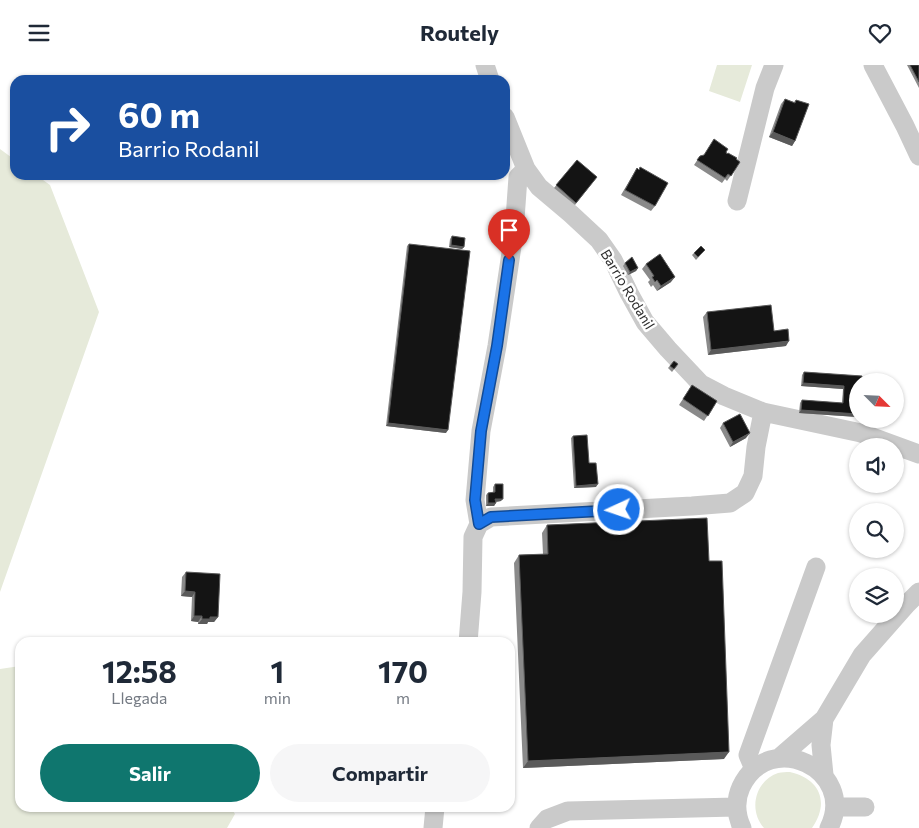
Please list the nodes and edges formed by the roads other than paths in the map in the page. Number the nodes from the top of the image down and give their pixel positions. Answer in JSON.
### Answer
{"nodes":[{"id":1,"x":774,"y":65,"type":"edge"},
{"id":2,"x":872,"y":65,"type":"edge"},
{"id":3,"x":510,"y":129,"type":"edge"},
{"id":4,"x":919,"y":156,"type":"edge"},
{"id":5,"x":526,"y":169,"type":"junction"},
{"id":6,"x":736,"y":201,"type":"dead end"},
{"id":7,"x":763,"y":412,"type":"junction"},
{"id":8,"x":919,"y":454,"type":"edge"},
{"id":9,"x":479,"y":524,"type":"junction"},
{"id":10,"x":816,"y":567,"type":"dead end"},
{"id":11,"x":919,"y":592,"type":"edge"},
{"id":12,"x":468,"y":637,"type":"edge"},
{"id":13,"x":824,"y":719,"type":"junction"},
{"id":14,"x":779,"y":758,"type":"junction"},
{"id":15,"x":754,"y":769,"type":"junction"},
{"id":16,"x":824,"y":775,"type":"junction"},
{"id":17,"x":736,"y":807,"type":"junction"},
{"id":18,"x":835,"y":807,"type":"junction"},
{"id":19,"x":865,"y":807,"type":"dead end"},
{"id":20,"x":435,"y":812,"type":"edge"},
{"id":21,"x":433,"y":828,"type":"edge"},
{"id":22,"x":539,"y":828,"type":"edge"},
{"id":23,"x":742,"y":828,"type":"edge"},
{"id":24,"x":829,"y":828,"type":"edge"}],
"edges":[{"from":1,"to":6,"type":"street"},
{"from":2,"to":4,"type":"street"},
{"from":3,"to":5,"type":"street","name":"Barrio Rodanil"},
{"from":5,"to":7,"type":"street","name":"Barrio Rodanil"},
{"from":5,"to":9,"type":"street"},
{"from":7,"to":8,"type":"street","name":"Barrio Rodanil"},
{"from":7,"to":9,"type":"street"},
{"from":9,"to":12,"type":"street"},
{"from":10,"to":15,"type":"street"},
{"from":11,"to":13,"type":"street"},
{"from":13,"to":14,"type":"street"},
{"from":13,"to":16,"type":"street"},
{"from":14,"to":15,"type":"street"},
{"from":14,"to":16,"type":"street"},
{"from":15,"to":17,"type":"street"},
{"from":16,"to":18,"type":"street"},
{"from":17,"to":22,"type":"street"},
{"from":17,"to":23,"type":"street"},
{"from":18,"to":19,"type":"street"},
{"from":18,"to":24,"type":"street"},
{"from":20,"to":21,"type":"street"}]}
